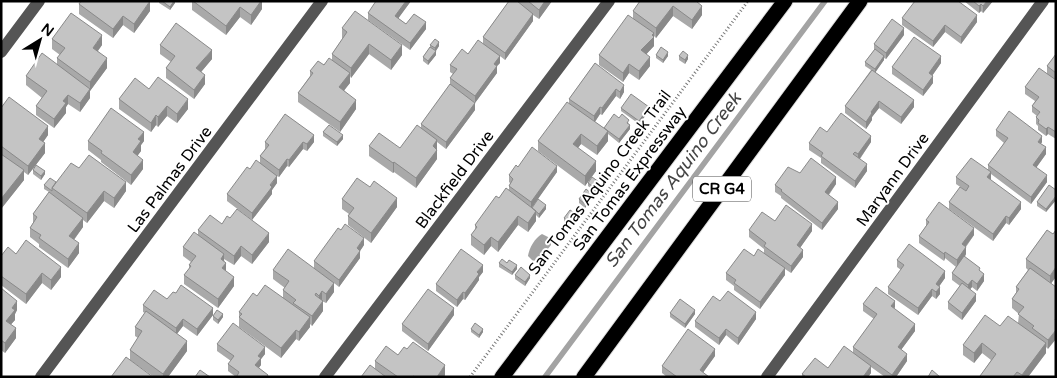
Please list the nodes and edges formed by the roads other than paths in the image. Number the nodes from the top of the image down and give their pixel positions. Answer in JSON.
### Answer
{"nodes":[{"id":1,"x":40,"y":1,"type":"edge"},
{"id":2,"x":322,"y":1,"type":"edge"},
{"id":3,"x":609,"y":1,"type":"edge"},
{"id":4,"x":785,"y":1,"type":"edge"},
{"id":5,"x":860,"y":1,"type":"edge"},
{"id":6,"x":1043,"y":1,"type":"edge"},
{"id":7,"x":1,"y":52,"type":"edge"},
{"id":8,"x":41,"y":377,"type":"edge"},
{"id":9,"x":325,"y":377,"type":"edge"},
{"id":10,"x":502,"y":377,"type":"edge"},
{"id":11,"x":584,"y":377,"type":"edge"},
{"id":12,"x":766,"y":377,"type":"edge"}],
"edges":[{"from":1,"to":7,"type":"street"},
{"from":2,"to":8,"type":"street","name":"Las Palmas Drive"},
{"from":3,"to":9,"type":"street","name":"Blackfield Drive"},
{"from":4,"to":10,"type":"highway","name":"San Tomas Expressway"},
{"from":5,"to":11,"type":"highway","number":"CR G4"},
{"from":6,"to":12,"type":"street","name":"Maryann Drive"}]}
